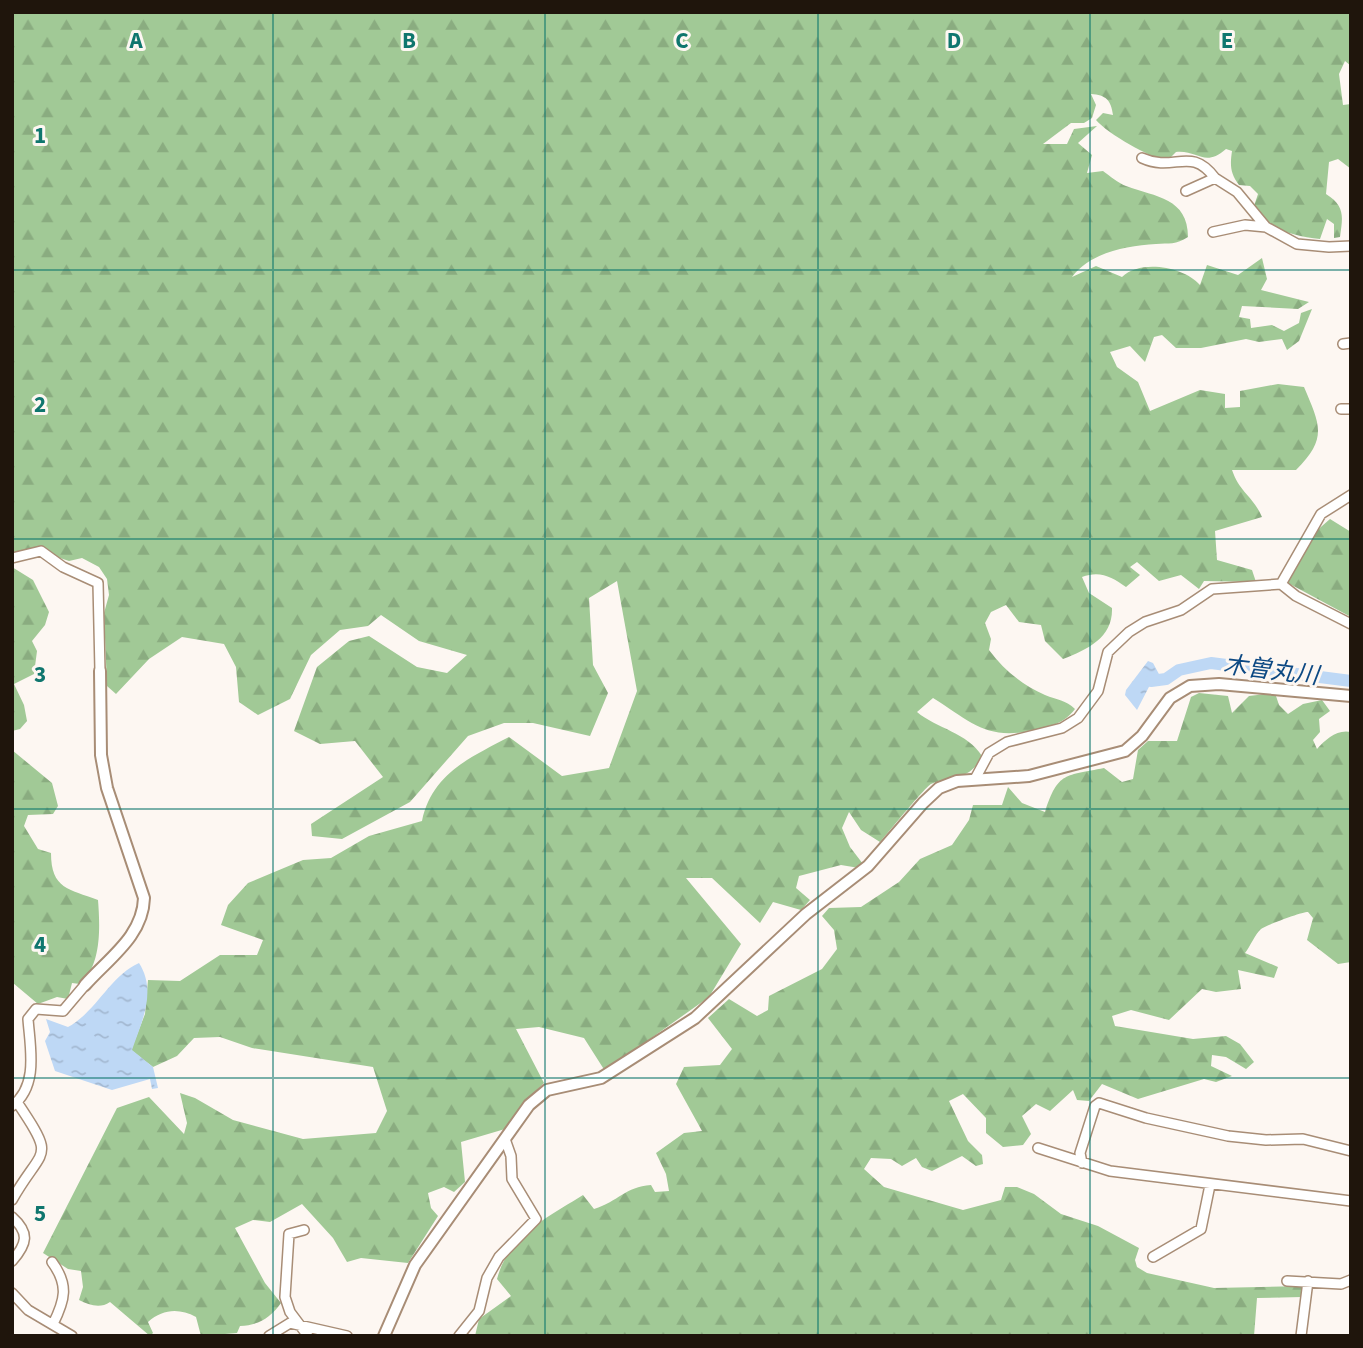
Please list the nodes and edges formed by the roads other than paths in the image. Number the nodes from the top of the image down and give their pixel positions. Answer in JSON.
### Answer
{"nodes":[{"id":1,"x":1142,"y":158,"type":"dead end"},
{"id":2,"x":1215,"y":178,"type":"junction"},
{"id":3,"x":1186,"y":191,"type":"dead end"},
{"id":4,"x":1266,"y":227,"type":"junction"},
{"id":5,"x":1213,"y":233,"type":"dead end"},
{"id":6,"x":1351,"y":246,"type":"edge"},
{"id":7,"x":1351,"y":495,"type":"edge"},
{"id":8,"x":12,"y":558,"type":"edge"},
{"id":9,"x":1281,"y":584,"type":"junction"},
{"id":10,"x":1351,"y":624,"type":"edge"},
{"id":11,"x":100,"y":671,"type":"joint"},
{"id":12,"x":1351,"y":696,"type":"edge"},
{"id":13,"x":975,"y":779,"type":"junction"},
{"id":14,"x":85,"y":985,"type":"joint"},
{"id":15,"x":15,"y":1104,"type":"edge"},
{"id":16,"x":505,"y":1139,"type":"junction"},
{"id":17,"x":1038,"y":1148,"type":"dead end"},
{"id":18,"x":1351,"y":1151,"type":"edge"},
{"id":19,"x":1082,"y":1163,"type":"junction"},
{"id":20,"x":1210,"y":1185,"type":"junction"},
{"id":21,"x":12,"y":1200,"type":"edge"},
{"id":22,"x":1351,"y":1201,"type":"edge"},
{"id":23,"x":12,"y":1217,"type":"edge"},
{"id":24,"x":304,"y":1230,"type":"dead end"},
{"id":25,"x":1153,"y":1257,"type":"dead end"},
{"id":26,"x":12,"y":1261,"type":"edge"},
{"id":27,"x":52,"y":1262,"type":"dead end"},
{"id":28,"x":1351,"y":1280,"type":"edge"},
{"id":29,"x":1308,"y":1281,"type":"junction"},
{"id":30,"x":1287,"y":1282,"type":"dead end"},
{"id":31,"x":12,"y":1293,"type":"edge"},
{"id":32,"x":53,"y":1324,"type":"junction"},
{"id":33,"x":298,"y":1324,"type":"junction"},
{"id":34,"x":72,"y":1336,"type":"edge"},
{"id":35,"x":269,"y":1336,"type":"edge"},
{"id":36,"x":308,"y":1336,"type":"edge"},
{"id":37,"x":347,"y":1336,"type":"edge"},
{"id":38,"x":384,"y":1336,"type":"edge"},
{"id":39,"x":459,"y":1336,"type":"edge"},
{"id":40,"x":1301,"y":1336,"type":"edge"}],
"edges":[{"from":1,"to":2,"type":"street"},
{"from":2,"to":3,"type":"street"},
{"from":2,"to":4,"type":"street"},
{"from":4,"to":5,"type":"street"},
{"from":4,"to":6,"type":"street"},
{"from":7,"to":9,"type":"street"},
{"from":8,"to":11,"type":"street"},
{"from":9,"to":10,"type":"street"},
{"from":9,"to":13,"type":"street"},
{"from":11,"to":14,"type":"street"},
{"from":12,"to":13,"type":"street"},
{"from":13,"to":16,"type":"street"},
{"from":14,"to":15,"type":"street"},
{"from":15,"to":21,"type":"street"},
{"from":16,"to":38,"type":"street"},
{"from":16,"to":39,"type":"street"},
{"from":17,"to":19,"type":"street"},
{"from":18,"to":19,"type":"street"},
{"from":19,"to":20,"type":"street"},
{"from":20,"to":22,"type":"street"},
{"from":20,"to":25,"type":"street"},
{"from":23,"to":26,"type":"street"},
{"from":24,"to":33,"type":"street"},
{"from":27,"to":32,"type":"street"},
{"from":28,"to":29,"type":"street"},
{"from":29,"to":30,"type":"street"},
{"from":29,"to":40,"type":"street"},
{"from":31,"to":32,"type":"street"},
{"from":32,"to":34,"type":"street"},
{"from":33,"to":35,"type":"street"},
{"from":33,"to":36,"type":"street"},
{"from":33,"to":37,"type":"street"}]}
